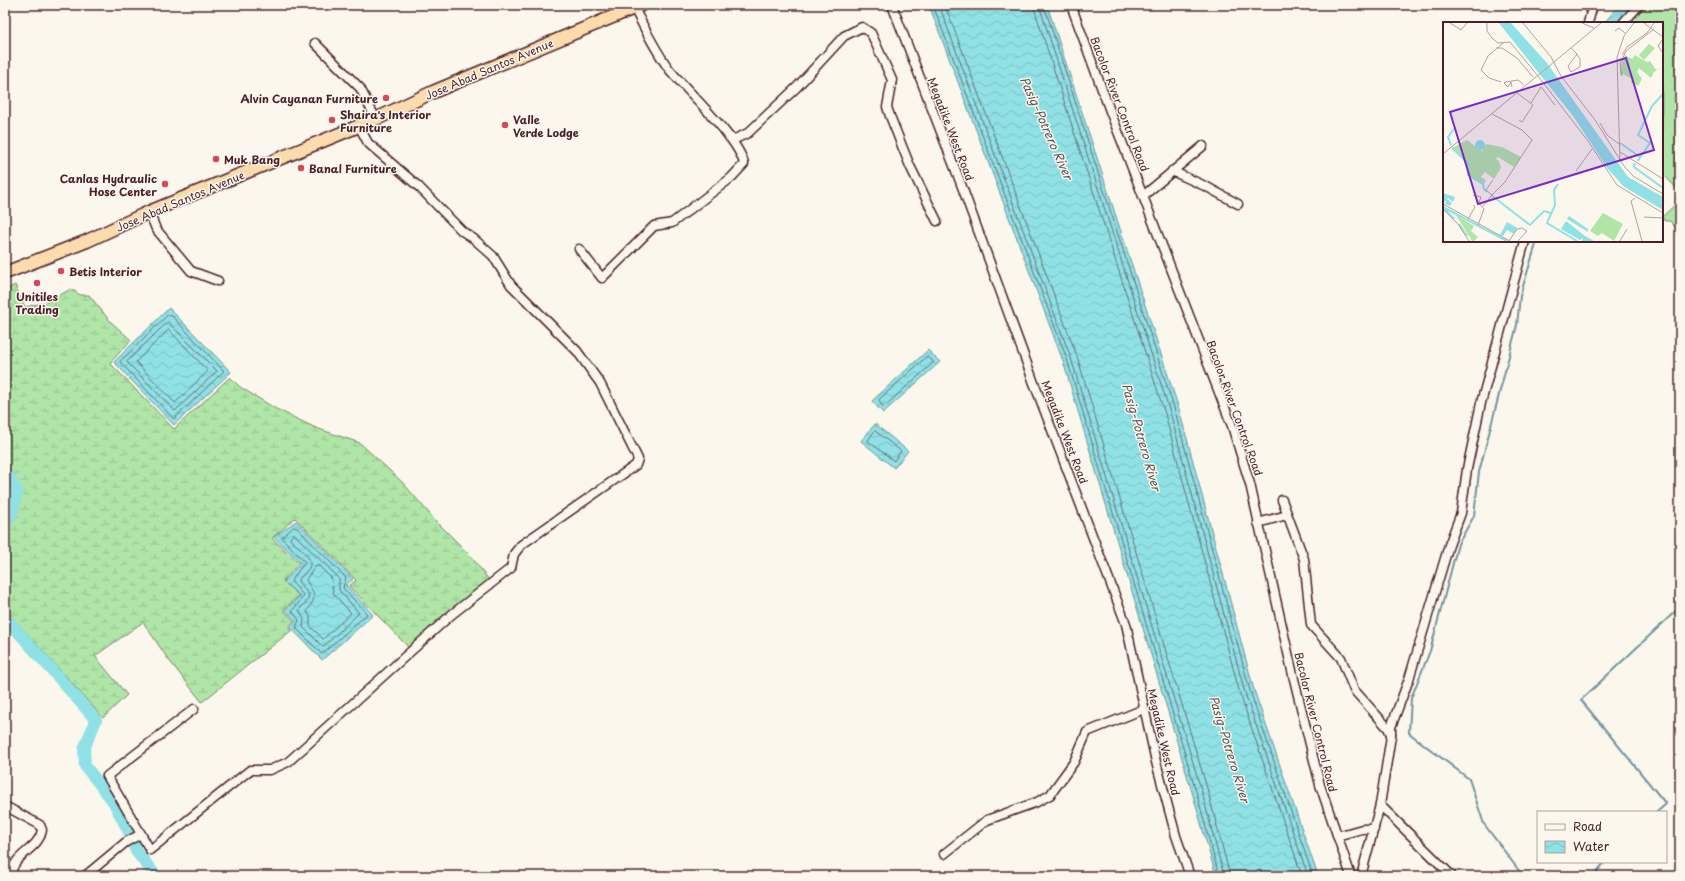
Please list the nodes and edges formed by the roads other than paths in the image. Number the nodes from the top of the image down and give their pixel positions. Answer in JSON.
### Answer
{"nodes":[{"id":1,"x":892,"y":5,"type":"edge"},
{"id":2,"x":1071,"y":5,"type":"edge"},
{"id":3,"x":1593,"y":5,"type":"edge"},
{"id":4,"x":1639,"y":5,"type":"edge"},
{"id":5,"x":638,"y":7,"type":"edge"},
{"id":6,"x":1588,"y":22,"type":"edge"},
{"id":7,"x":1624,"y":22,"type":"edge"},
{"id":8,"x":315,"y":43,"type":"dead end"},
{"id":9,"x":376,"y":119,"type":"junction"},
{"id":10,"x":359,"y":126,"type":"junction"},
{"id":11,"x":729,"y":137,"type":"junction"},
{"id":12,"x":1203,"y":146,"type":"dead end"},
{"id":13,"x":1172,"y":171,"type":"junction"},
{"id":14,"x":1143,"y":196,"type":"junction"},
{"id":15,"x":1238,"y":204,"type":"dead end"},
{"id":16,"x":149,"y":212,"type":"junction"},
{"id":17,"x":937,"y":221,"type":"dead end"},
{"id":18,"x":1525,"y":242,"type":"edge"},
{"id":19,"x":579,"y":250,"type":"dead end"},
{"id":20,"x":5,"y":273,"type":"edge"},
{"id":21,"x":218,"y":281,"type":"dead end"},
{"id":22,"x":1282,"y":500,"type":"dead end"},
{"id":23,"x":1287,"y":515,"type":"junction"},
{"id":24,"x":1258,"y":523,"type":"junction"},
{"id":25,"x":1144,"y":708,"type":"junction"},
{"id":26,"x":194,"y":710,"type":"dead end"},
{"id":27,"x":1391,"y":736,"type":"junction"},
{"id":28,"x":1380,"y":805,"type":"junction"},
{"id":29,"x":5,"y":806,"type":"edge"},
{"id":30,"x":1374,"y":829,"type":"junction"},
{"id":31,"x":139,"y":835,"type":"junction"},
{"id":32,"x":1337,"y":836,"type":"junction"},
{"id":33,"x":944,"y":854,"type":"dead end"},
{"id":34,"x":11,"y":876,"type":"edge"},
{"id":35,"x":85,"y":876,"type":"edge"},
{"id":36,"x":1190,"y":876,"type":"edge"},
{"id":37,"x":1351,"y":876,"type":"edge"},
{"id":38,"x":1361,"y":876,"type":"edge"},
{"id":39,"x":1452,"y":876,"type":"edge"}],
"edges":[{"from":1,"to":25,"type":"street","name":"Megadike West Road"},
{"from":2,"to":14,"type":"street","name":"Bacolor River Control Road"},
{"from":3,"to":6,"type":"street"},
{"from":4,"to":7,"type":"street"},
{"from":5,"to":9,"type":"highway","name":"Jose Abad Santos Avenue"},
{"from":5,"to":11,"type":"street"},
{"from":8,"to":9,"type":"street"},
{"from":9,"to":10,"type":"highway","name":"Jose Abad Santos Avenue"},
{"from":10,"to":16,"type":"highway","name":"Jose Abad Santos Avenue"},
{"from":10,"to":31,"type":"street"},
{"from":11,"to":17,"type":"street"},
{"from":11,"to":19,"type":"street"},
{"from":12,"to":13,"type":"street"},
{"from":13,"to":14,"type":"street"},
{"from":13,"to":15,"type":"street"},
{"from":14,"to":24,"type":"street","name":"Bacolor River Control Road"},
{"from":16,"to":20,"type":"highway","name":"Jose Abad Santos Avenue"},
{"from":16,"to":21,"type":"street"},
{"from":18,"to":27,"type":"street"},
{"from":22,"to":23,"type":"street"},
{"from":23,"to":24,"type":"street"},
{"from":23,"to":27,"type":"street"},
{"from":24,"to":32,"type":"street","name":"Bacolor River Control Road"},
{"from":25,"to":33,"type":"street"},
{"from":25,"to":36,"type":"street","name":"Megadike West Road"},
{"from":26,"to":31,"type":"street"},
{"from":27,"to":28,"type":"street"},
{"from":28,"to":30,"type":"street"},
{"from":28,"to":39,"type":"street"},
{"from":29,"to":34,"type":"street"},
{"from":30,"to":32,"type":"street"},
{"from":30,"to":38,"type":"street"},
{"from":31,"to":35,"type":"street"},
{"from":32,"to":37,"type":"street","name":"Bacolor River Control Road"}]}
